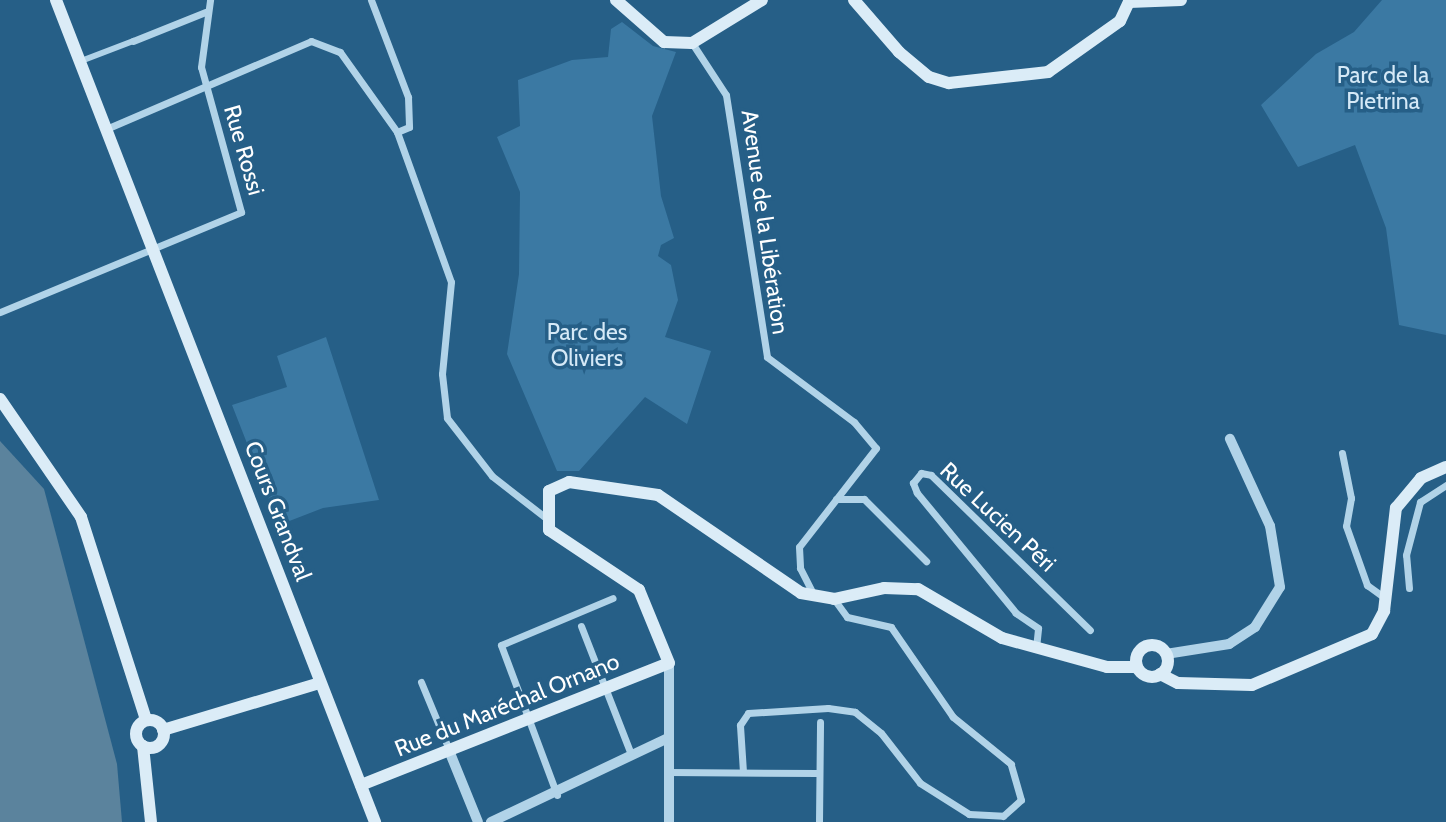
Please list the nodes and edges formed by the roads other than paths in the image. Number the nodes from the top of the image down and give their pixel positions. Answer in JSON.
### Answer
{"nodes":[{"id":1,"x":56,"y":0,"type":"edge"},
{"id":2,"x":210,"y":0,"type":"edge"},
{"id":3,"x":371,"y":0,"type":"edge"},
{"id":4,"x":617,"y":0,"type":"edge"},
{"id":5,"x":854,"y":0,"type":"edge"},
{"id":6,"x":1181,"y":0,"type":"edge"},
{"id":7,"x":1129,"y":1,"type":"edge"},
{"id":8,"x":756,"y":3,"type":"edge"},
{"id":9,"x":205,"y":12,"type":"junction"},
{"id":10,"x":133,"y":41,"type":"joint"},
{"id":11,"x":692,"y":43,"type":"junction"},
{"id":12,"x":81,"y":61,"type":"junction"},
{"id":13,"x":206,"y":87,"type":"junction"},
{"id":14,"x":106,"y":130,"type":"junction"},
{"id":15,"x":397,"y":132,"type":"junction"},
{"id":16,"x":154,"y":252,"type":"junction"},
{"id":17,"x":0,"y":312,"type":"edge"},
{"id":18,"x":0,"y":399,"type":"edge"},
{"id":19,"x":1230,"y":439,"type":"dead end"},
{"id":20,"x":1342,"y":453,"type":"dead end"},
{"id":21,"x":1446,"y":467,"type":"edge"},
{"id":22,"x":1446,"y":485,"type":"edge"},
{"id":23,"x":836,"y":499,"type":"junction"},
{"id":24,"x":546,"y":518,"type":"junction"},
{"id":25,"x":926,"y":561,"type":"dead end"},
{"id":26,"x":1409,"y":588,"type":"dead end"},
{"id":27,"x":814,"y":597,"type":"junction"},
{"id":28,"x":613,"y":598,"type":"dead end"},
{"id":29,"x":1385,"y":598,"type":"junction"},
{"id":30,"x":834,"y":599,"type":"junction"},
{"id":31,"x":582,"y":626,"type":"dead end"},
{"id":32,"x":1090,"y":630,"type":"dead end"},
{"id":33,"x":1036,"y":648,"type":"junction"},
{"id":34,"x":1166,"y":654,"type":"junction"},
{"id":35,"x":669,"y":663,"type":"junction"},
{"id":36,"x":1137,"y":667,"type":"junction"},
{"id":37,"x":1160,"y":674,"type":"junction"},
{"id":38,"x":421,"y":682,"type":"dead end"},
{"id":39,"x":320,"y":683,"type":"junction"},
{"id":40,"x":607,"y":688,"type":"junction"},
{"id":41,"x":528,"y":719,"type":"junction"},
{"id":42,"x":146,"y":720,"type":"junction"},
{"id":43,"x":821,"y":722,"type":"dead end"},
{"id":44,"x":163,"y":730,"type":"junction"},
{"id":45,"x":668,"y":738,"type":"junction"},
{"id":46,"x":143,"y":746,"type":"junction"},
{"id":47,"x":450,"y":752,"type":"junction"},
{"id":48,"x":631,"y":754,"type":"junction"},
{"id":49,"x":669,"y":772,"type":"junction"},
{"id":50,"x":743,"y":772,"type":"junction"},
{"id":51,"x":818,"y":773,"type":"junction"},
{"id":52,"x":361,"y":785,"type":"junction"},
{"id":53,"x":557,"y":795,"type":"junction"},
{"id":54,"x":150,"y":822,"type":"edge"},
{"id":55,"x":375,"y":822,"type":"edge"},
{"id":56,"x":478,"y":822,"type":"edge"},
{"id":57,"x":492,"y":822,"type":"edge"},
{"id":58,"x":670,"y":822,"type":"edge"},
{"id":59,"x":819,"y":822,"type":"edge"}],
"edges":[{"from":1,"to":12,"type":"main road","name":"Cours Grandval"},
{"from":2,"to":9,"type":"street"},
{"from":3,"to":15,"type":"street"},
{"from":4,"to":11,"type":"main road"},
{"from":5,"to":7,"type":"main road"},
{"from":6,"to":7,"type":"main road"},
{"from":8,"to":11,"type":"main road"},
{"from":9,"to":10,"type":"street"},
{"from":9,"to":13,"type":"street"},
{"from":10,"to":12,"type":"street"},
{"from":11,"to":23,"type":"street","name":"Avenue de la Libération"},
{"from":12,"to":14,"type":"main road","name":"Cours Grandval"},
{"from":13,"to":14,"type":"street"},
{"from":13,"to":15,"type":"street"},
{"from":13,"to":16,"type":"street","name":"Rue Rossi"},
{"from":14,"to":16,"type":"main road","name":"Cours Grandval"},
{"from":15,"to":24,"type":"street"},
{"from":16,"to":17,"type":"street"},
{"from":16,"to":39,"type":"main road","name":"Cours Grandval"},
{"from":18,"to":42,"type":"main road"},
{"from":19,"to":34,"type":"street"},
{"from":20,"to":29,"type":"street"},
{"from":21,"to":29,"type":"main road"},
{"from":22,"to":26,"type":"street"},
{"from":23,"to":25,"type":"street"},
{"from":23,"to":27,"type":"street"},
{"from":24,"to":27,"type":"main road"},
{"from":24,"to":35,"type":"main road"},
{"from":27,"to":30,"type":"main road"},
{"from":28,"to":41,"type":"street"},
{"from":29,"to":37,"type":"main road"},
{"from":30,"to":33,"type":"main road"},
{"from":30,"to":50,"type":"street"},
{"from":31,"to":40,"type":"street"},
{"from":32,"to":33,"type":"street","name":"Rue Lucien Péri"},
{"from":33,"to":36,"type":"main road"},
{"from":34,"to":36,"type":"main road"},
{"from":34,"to":37,"type":"main road"},
{"from":35,"to":40,"type":"main road","name":"Rue du Maréchal Ornano"},
{"from":35,"to":45,"type":"street"},
{"from":36,"to":37,"type":"main road"},
{"from":38,"to":47,"type":"street"},
{"from":39,"to":44,"type":"main road"},
{"from":39,"to":52,"type":"main road","name":"Cours Grandval"},
{"from":40,"to":41,"type":"main road","name":"Rue du Maréchal Ornano"},
{"from":40,"to":48,"type":"street"},
{"from":41,"to":47,"type":"main road","name":"Rue du Maréchal Ornano"},
{"from":41,"to":53,"type":"street"},
{"from":42,"to":44,"type":"main road"},
{"from":42,"to":46,"type":"main road"},
{"from":43,"to":51,"type":"street"},
{"from":44,"to":46,"type":"main road"},
{"from":45,"to":48,"type":"street"},
{"from":45,"to":49,"type":"street"},
{"from":46,"to":54,"type":"main road"},
{"from":47,"to":52,"type":"main road","name":"Rue du Maréchal Ornano"},
{"from":47,"to":56,"type":"street"},
{"from":48,"to":53,"type":"street"},
{"from":49,"to":50,"type":"street"},
{"from":49,"to":58,"type":"street"},
{"from":50,"to":51,"type":"street"},
{"from":51,"to":59,"type":"street"},
{"from":52,"to":55,"type":"main road","name":"Cours Grandval"},
{"from":53,"to":57,"type":"street"}]}
